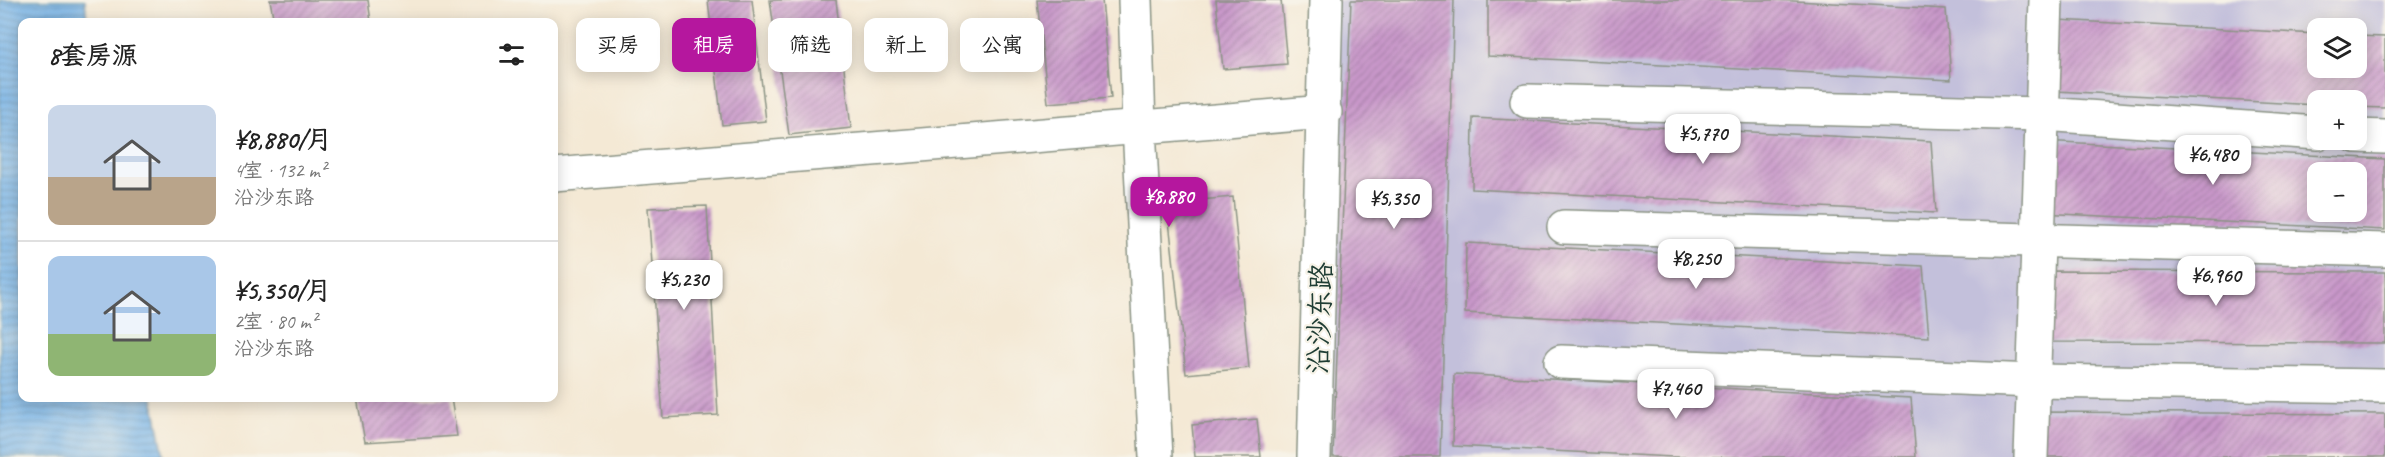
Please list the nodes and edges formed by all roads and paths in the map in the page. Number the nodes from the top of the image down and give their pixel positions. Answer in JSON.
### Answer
{"nodes":[{"id":1,"x":1135,"y":0,"type":"edge"},
{"id":2,"x":1326,"y":0,"type":"edge"},
{"id":3,"x":2046,"y":0,"type":"edge"},
{"id":4,"x":1527,"y":101,"type":"dead end"},
{"id":5,"x":1325,"y":112,"type":"junction"},
{"id":6,"x":2043,"y":114,"type":"junction"},
{"id":7,"x":1139,"y":127,"type":"junction"},
{"id":8,"x":2307,"y":132,"type":"edge"},
{"id":9,"x":2367,"y":136,"type":"edge"},
{"id":10,"x":2385,"y":137,"type":"edge"},
{"id":11,"x":558,"y":175,"type":"edge"},
{"id":12,"x":1564,"y":227,"type":"dead end"},
{"id":13,"x":2039,"y":241,"type":"junction"},
{"id":14,"x":2385,"y":250,"type":"edge"},
{"id":15,"x":1562,"y":362,"type":"dead end"},
{"id":16,"x":2034,"y":381,"type":"junction"},
{"id":17,"x":2385,"y":386,"type":"edge"},
{"id":18,"x":1156,"y":457,"type":"edge"},
{"id":19,"x":1314,"y":457,"type":"edge"},
{"id":20,"x":2031,"y":457,"type":"edge"}],
"edges":[{"from":1,"to":7,"type":"street"},
{"from":2,"to":5,"type":"street","name":"沿沙东路"},
{"from":3,"to":6,"type":"street"},
{"from":4,"to":6,"type":"street"},
{"from":5,"to":7,"type":"street"},
{"from":5,"to":19,"type":"street","name":"沿沙东路"},
{"from":6,"to":8,"type":"street"},
{"from":6,"to":13,"type":"street"},
{"from":7,"to":11,"type":"street"},
{"from":7,"to":18,"type":"street"},
{"from":9,"to":10,"type":"street"},
{"from":12,"to":13,"type":"street"},
{"from":13,"to":14,"type":"street"},
{"from":13,"to":16,"type":"street"},
{"from":15,"to":16,"type":"street"},
{"from":16,"to":17,"type":"street"},
{"from":16,"to":20,"type":"street"}]}
